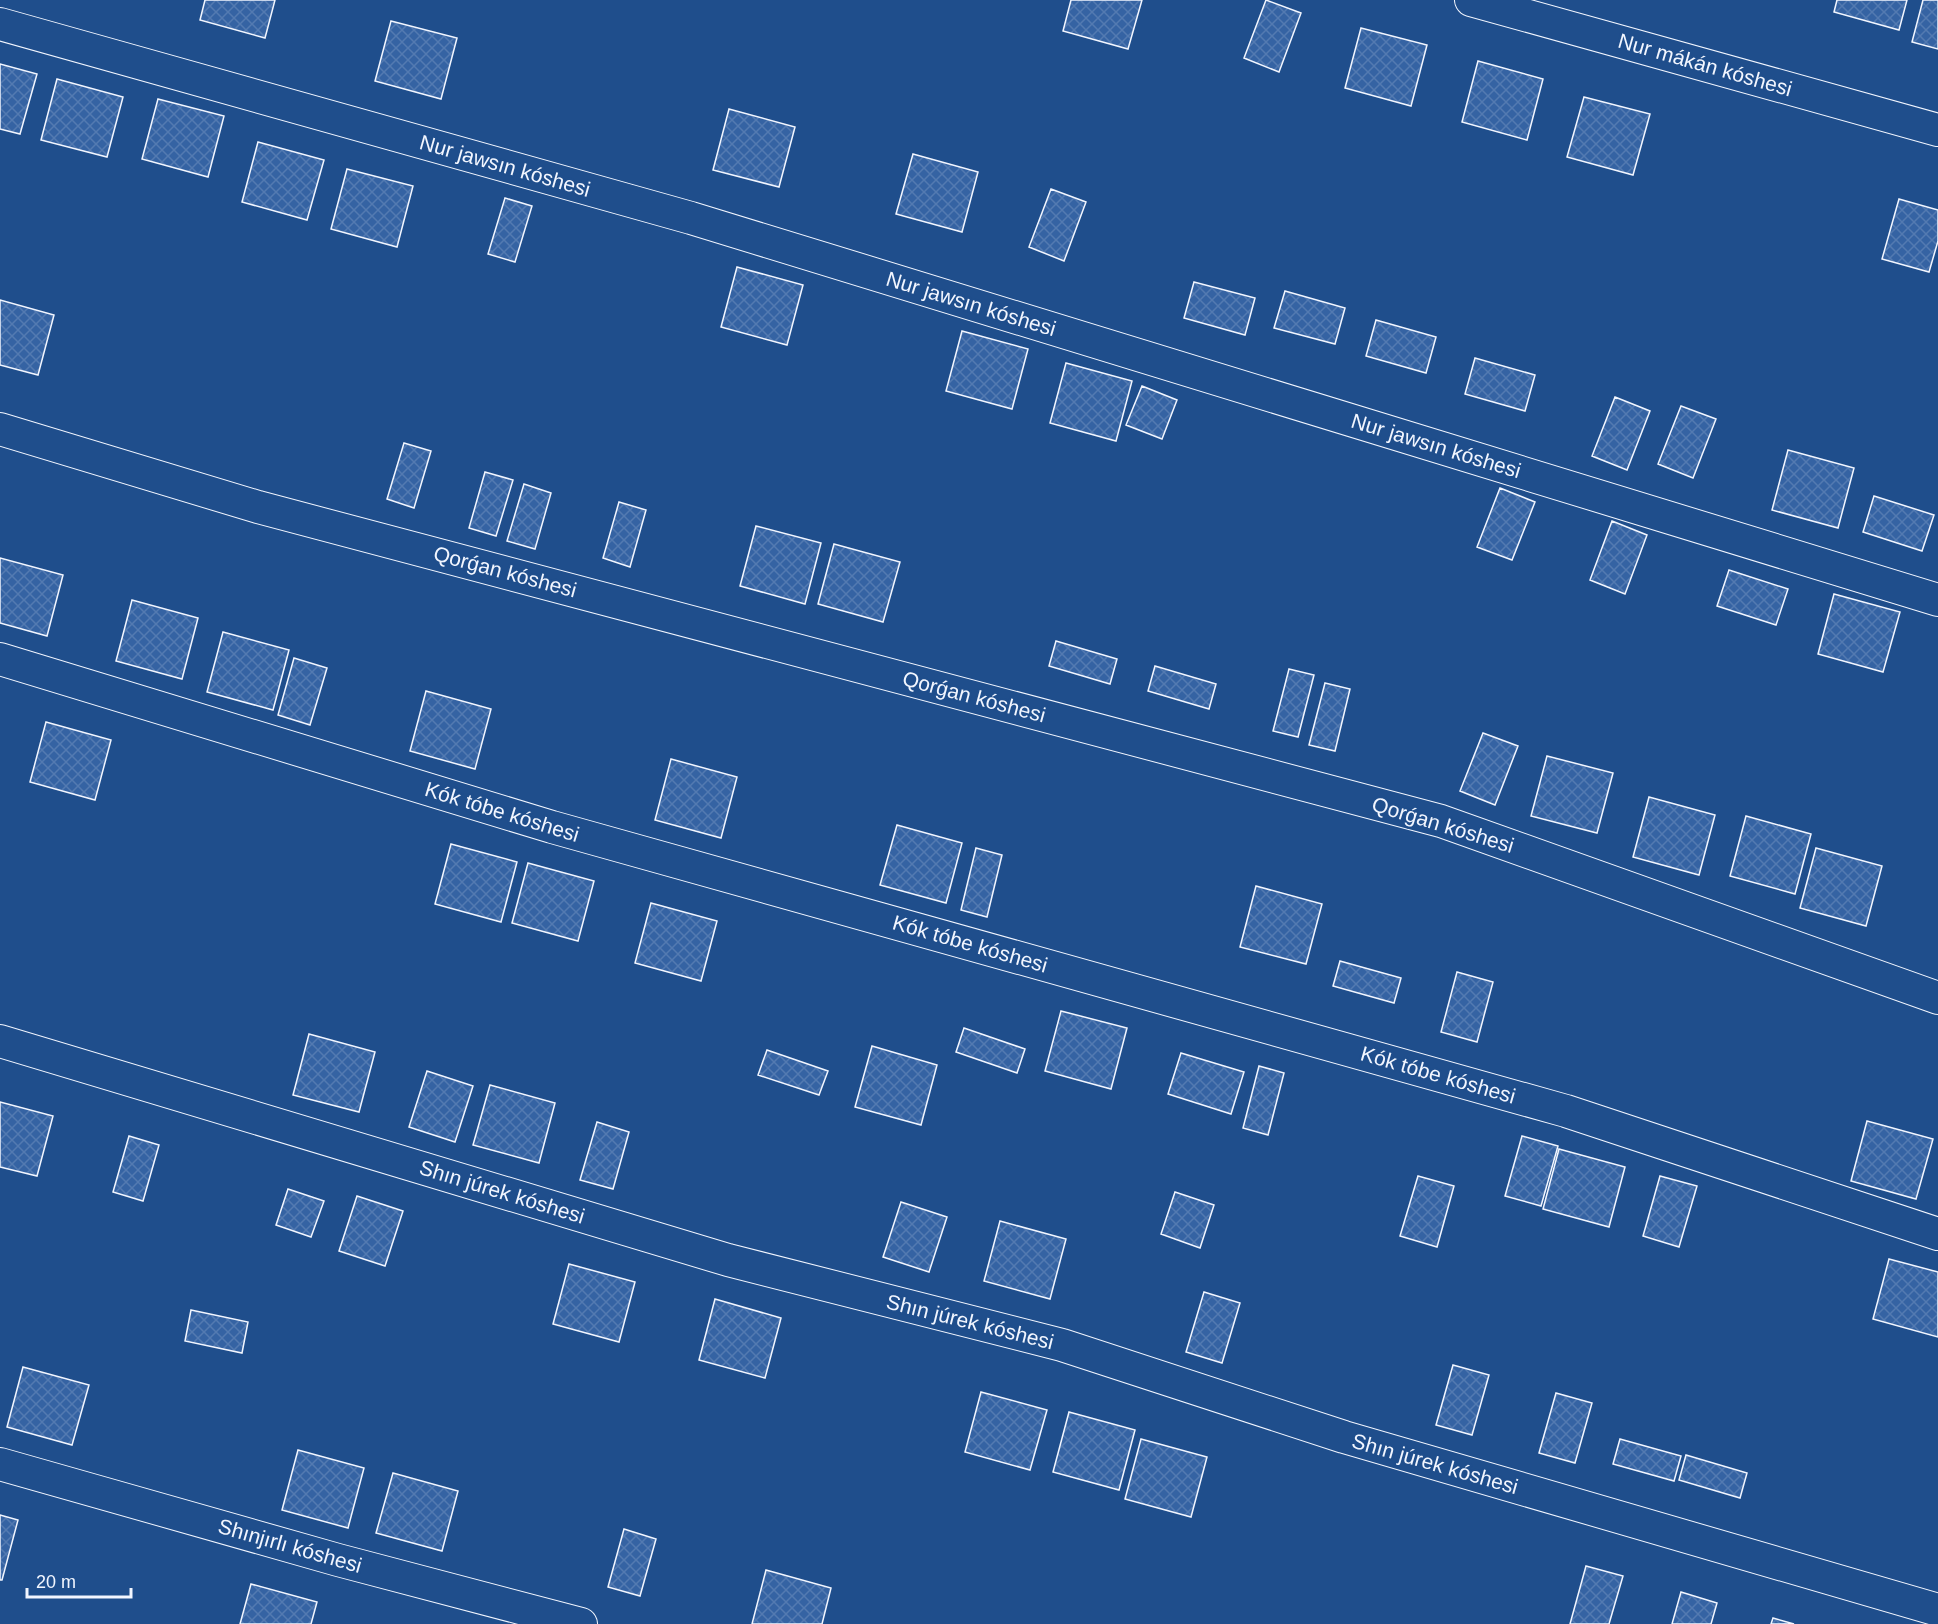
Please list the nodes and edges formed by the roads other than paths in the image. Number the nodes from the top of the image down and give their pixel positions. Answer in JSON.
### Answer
{"nodes":[{"id":1,"x":1471,"y":0,"type":"edge"},
{"id":2,"x":0,"y":24,"type":"edge"},
{"id":3,"x":1938,"y":130,"type":"edge"},
{"id":4,"x":0,"y":429,"type":"edge"},
{"id":5,"x":1938,"y":600,"type":"edge"},
{"id":6,"x":0,"y":659,"type":"edge"},
{"id":7,"x":1938,"y":998,"type":"edge"},
{"id":8,"x":0,"y":1041,"type":"edge"},
{"id":9,"x":1938,"y":1234,"type":"edge"},
{"id":10,"x":0,"y":1464,"type":"edge"},
{"id":11,"x":1938,"y":1610,"type":"edge"},
{"id":12,"x":581,"y":1624,"type":"edge"}],
"edges":[{"from":1,"to":3,"type":"street","name":"Nur mákán kóshesi"},
{"from":2,"to":5,"type":"street","name":"Nur jawsın kóshesi"},
{"from":4,"to":7,"type":"street","name":"Qorǵan kóshesi"},
{"from":6,"to":9,"type":"street","name":"Kók tóbe kóshesi"},
{"from":8,"to":11,"type":"street","name":"Shın júrek kóshesi"},
{"from":10,"to":12,"type":"street","name":"Shınjırlı kóshesi"}]}
